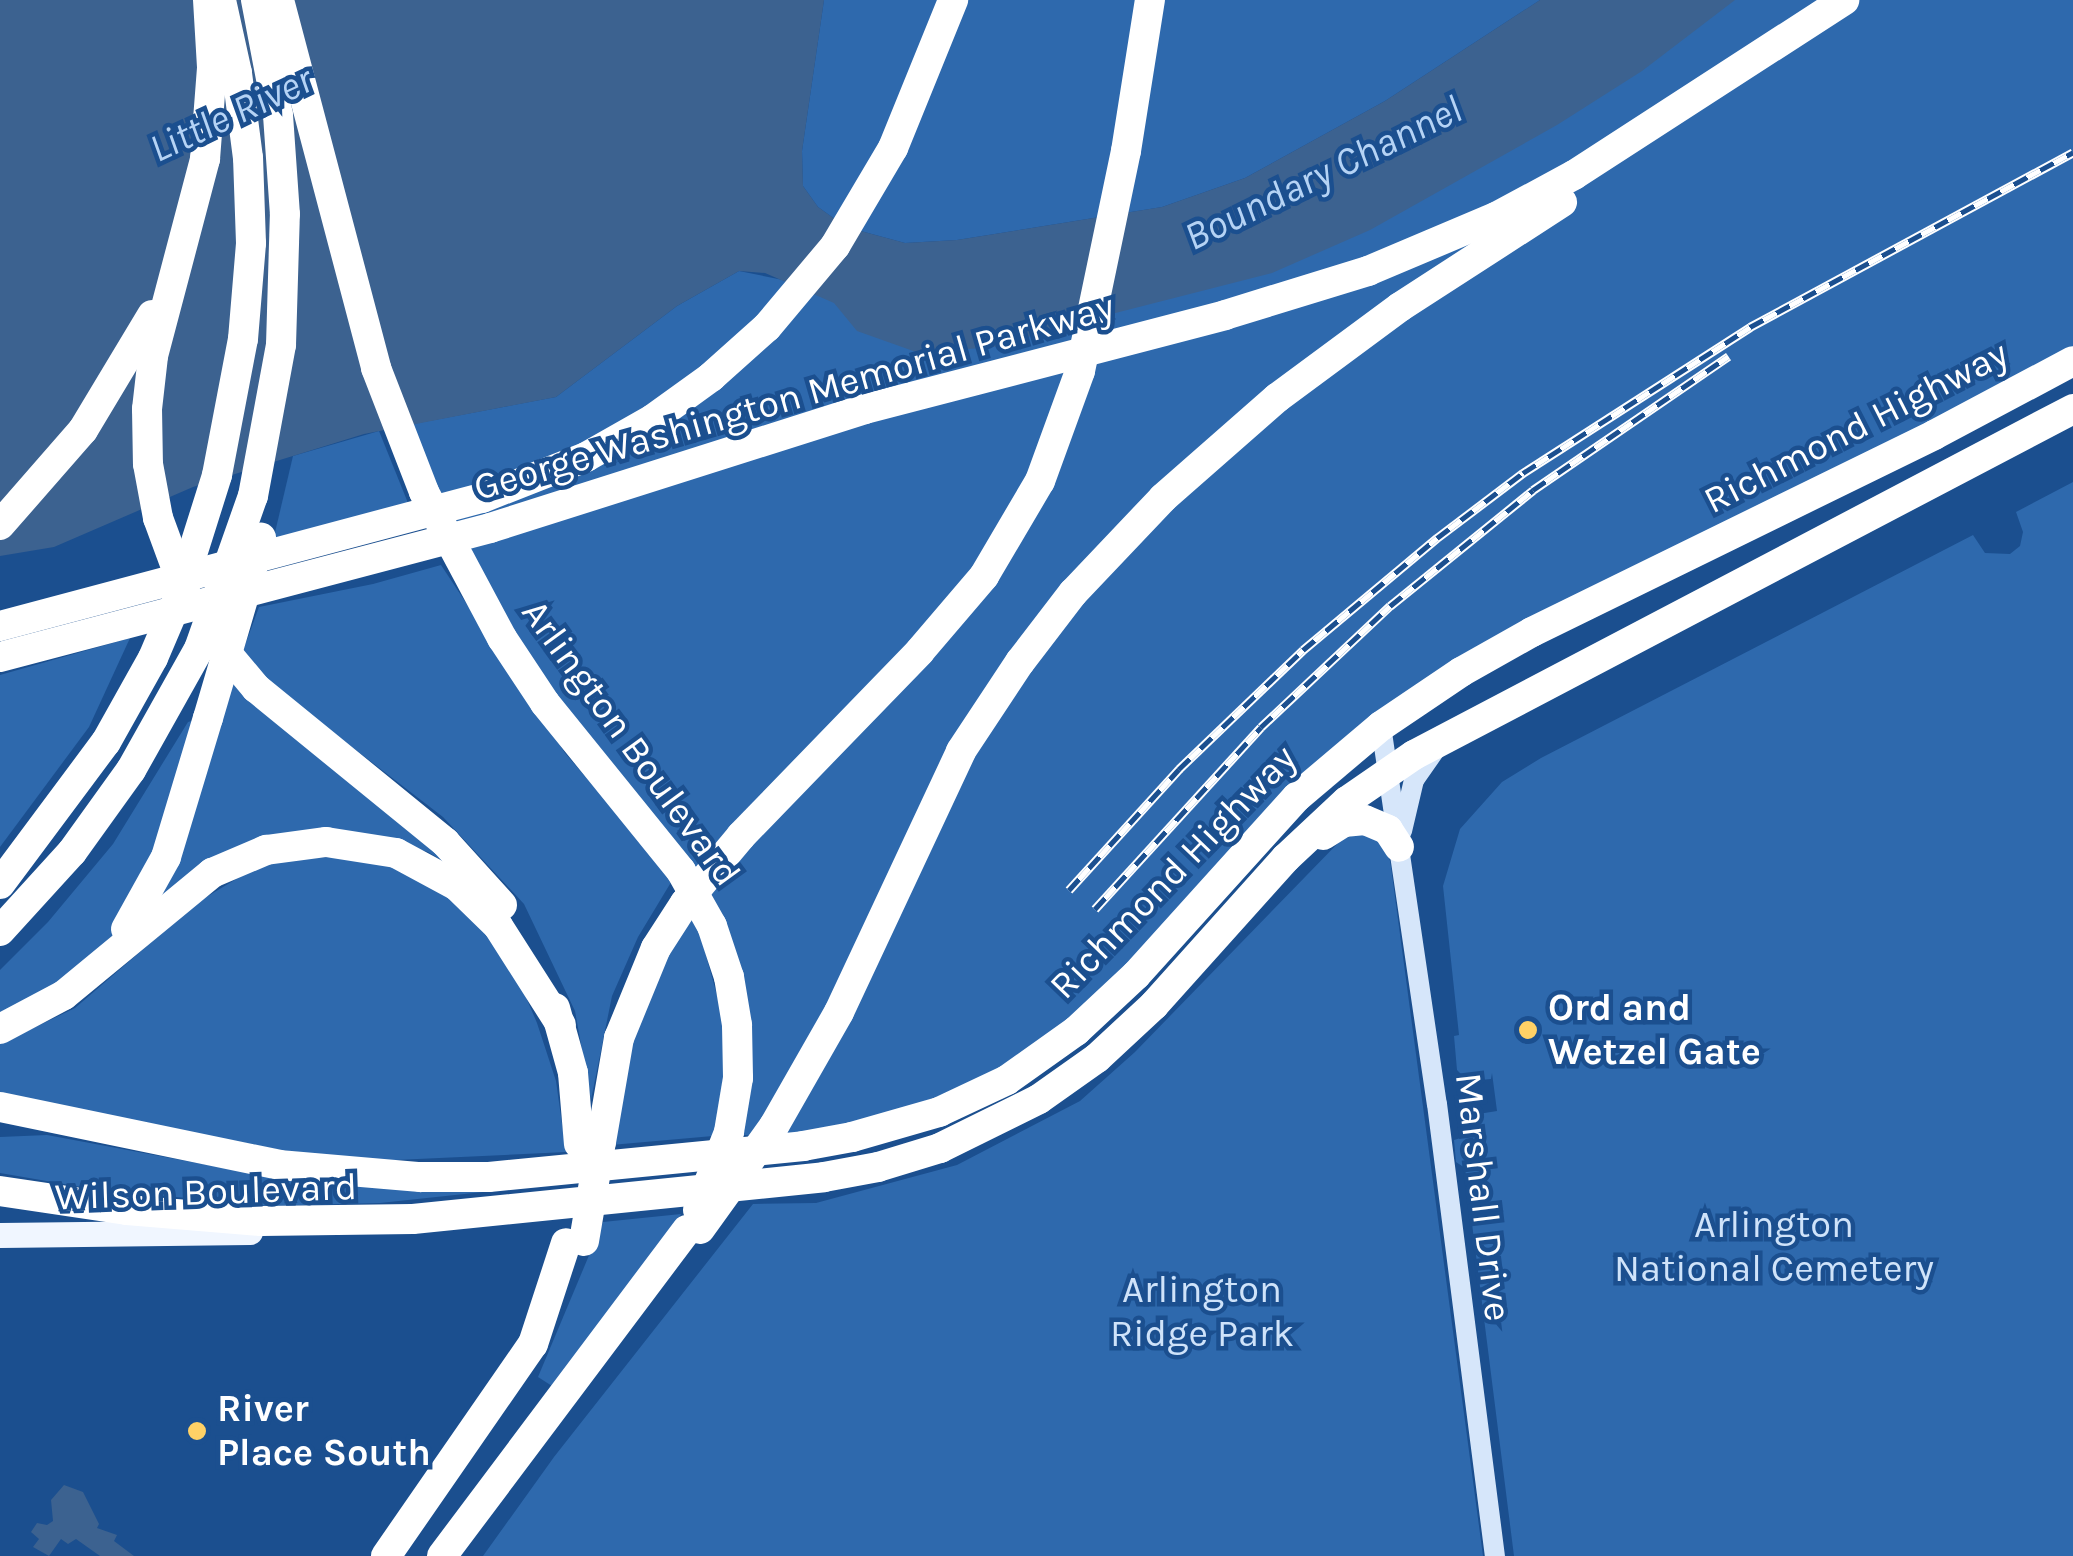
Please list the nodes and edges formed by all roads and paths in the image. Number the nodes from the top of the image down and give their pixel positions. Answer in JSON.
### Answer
{"nodes":[{"id":1,"x":208,"y":0,"type":"edge"},
{"id":2,"x":220,"y":0,"type":"edge"},
{"id":3,"x":256,"y":0,"type":"edge"},
{"id":4,"x":279,"y":0,"type":"edge"},
{"id":5,"x":1150,"y":0,"type":"edge"},
{"id":6,"x":1844,"y":0,"type":"edge"},
{"id":7,"x":952,"y":4,"type":"edge"},
{"id":8,"x":1668,"y":114,"type":"junction"},
{"id":9,"x":285,"y":214,"type":"junction"},
{"id":10,"x":176,"y":268,"type":"junction"},
{"id":11,"x":2073,"y":362,"type":"edge"},
{"id":12,"x":2073,"y":410,"type":"edge"},
{"id":13,"x":0,"y":526,"type":"edge"},
{"id":14,"x":0,"y":626,"type":"edge"},
{"id":15,"x":0,"y":656,"type":"edge"},
{"id":16,"x":1381,"y":726,"type":"junction"},
{"id":17,"x":1443,"y":739,"type":"junction"},
{"id":18,"x":1388,"y":772,"type":"junction"},
{"id":19,"x":1399,"y":847,"type":"junction"},
{"id":20,"x":1286,"y":858,"type":"junction"},
{"id":21,"x":0,"y":884,"type":"edge"},
{"id":22,"x":0,"y":931,"type":"edge"},
{"id":23,"x":93,"y":971,"type":"junction"},
{"id":24,"x":561,"y":1025,"type":"junction"},
{"id":25,"x":0,"y":1029,"type":"edge"},
{"id":26,"x":0,"y":1107,"type":"edge"},
{"id":27,"x":0,"y":1124,"type":"edge"},
{"id":28,"x":78,"y":1124,"type":"junction"},
{"id":29,"x":590,"y":1143,"type":"junction"},
{"id":30,"x":0,"y":1192,"type":"edge"},
{"id":31,"x":413,"y":1220,"type":"junction"},
{"id":32,"x":694,"y":1230,"type":"junction"},
{"id":33,"x":0,"y":1235,"type":"edge"},
{"id":34,"x":467,"y":1521,"type":"junction"},
{"id":35,"x":386,"y":1556,"type":"edge"},
{"id":36,"x":442,"y":1556,"type":"edge"},
{"id":37,"x":452,"y":1556,"type":"edge"},
{"id":38,"x":1495,"y":1556,"type":"edge"}],
"edges":[{"from":1,"to":10,"type":"highway"},
{"from":2,"to":21,"type":"highway","bridge":true},
{"from":3,"to":9,"type":"highway"},
{"from":4,"to":32,"type":"highway","name":"Arlington Boulevard","bridge":true},
{"from":5,"to":29,"type":"highway","bridge":true},
{"from":6,"to":8,"type":"highway","name":"George Washington Memorial Parkway"},
{"from":7,"to":14,"type":"highway","name":"George Washington Memorial Parkway"},
{"from":8,"to":15,"type":"highway","name":"George Washington Memorial Parkway"},
{"from":8,"to":32,"type":"highway","bridge":true},
{"from":9,"to":22,"type":"highway","bridge":true},
{"from":9,"to":23,"type":"highway","bridge":true},
{"from":10,"to":13,"type":"highway"},
{"from":10,"to":24,"type":"highway","bridge":true},
{"from":11,"to":16,"type":"highway","name":"Richmond Highway"},
{"from":12,"to":17,"type":"highway","name":"Richmond Highway"},
{"from":16,"to":18,"type":"street","name":"Marshall Drive"},
{"from":16,"to":28,"type":"highway","name":"Richmond Highway"},
{"from":17,"to":18,"type":"highway","name":"Richmond Highway"},
{"from":17,"to":19,"type":"street","name":"Marshall Drive"},
{"from":18,"to":19,"type":"street","name":"Marshall Drive"},
{"from":18,"to":20,"type":"highway","name":"Richmond Highway"},
{"from":19,"to":20,"type":"highway"},
{"from":19,"to":38,"type":"street","name":"Marshall Drive"},
{"from":20,"to":31,"type":"highway","name":"Richmond Highway"},
{"from":23,"to":24,"type":"highway"},
{"from":23,"to":25,"type":"highway"},
{"from":24,"to":29,"type":"highway"},
{"from":26,"to":28,"type":"highway","name":"Richmond Highway"},
{"from":27,"to":28,"type":"main road","name":"Wilson Boulevard"},
{"from":29,"to":35,"type":"highway"},
{"from":30,"to":31,"type":"highway","name":"Richmond Highway"},
{"from":31,"to":33,"type":"main road","name":"Wilson Boulevard"},
{"from":32,"to":34,"type":"highway","name":"Arlington Boulevard"},
{"from":34,"to":36,"type":"highway","name":"Arlington Boulevard"},
{"from":34,"to":37,"type":"highway"}]}
